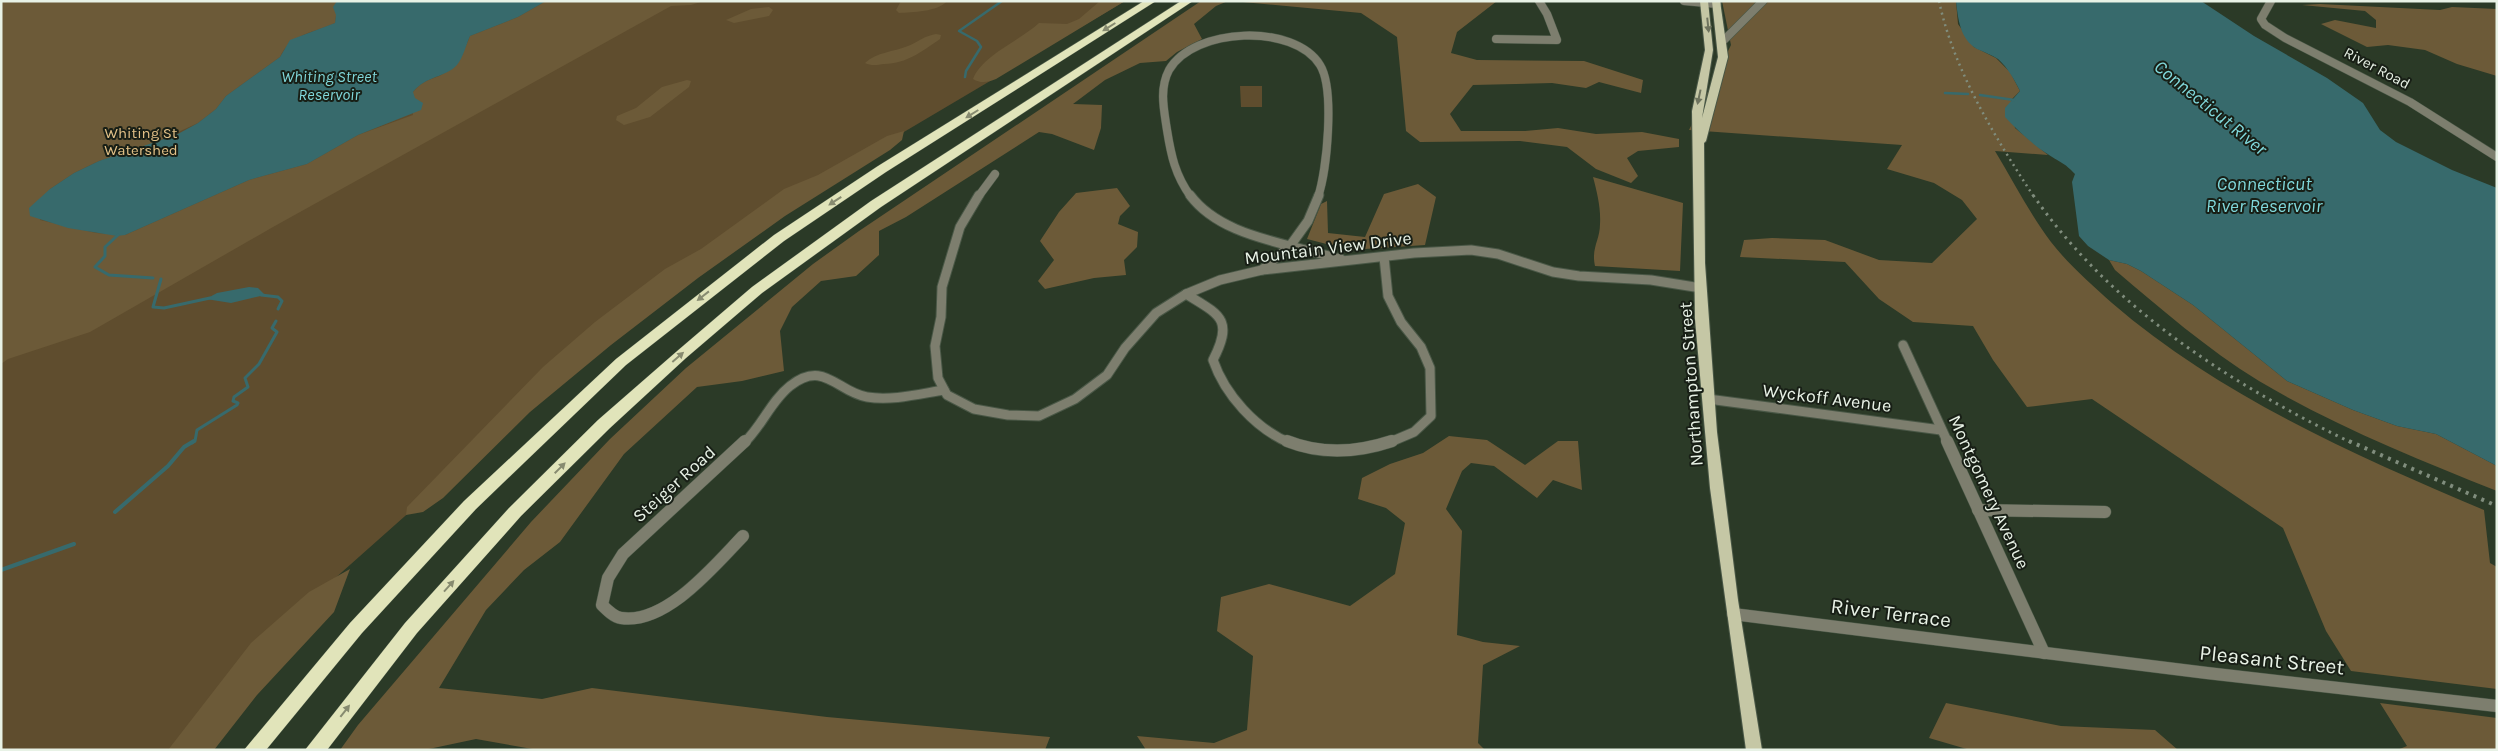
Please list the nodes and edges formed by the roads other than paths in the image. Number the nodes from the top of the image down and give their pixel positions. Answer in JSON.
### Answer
{"nodes":[{"id":1,"x":1151,"y":1,"type":"edge"},
{"id":2,"x":1188,"y":1,"type":"edge"},
{"id":3,"x":1539,"y":1,"type":"edge"},
{"id":4,"x":1684,"y":1,"type":"edge"},
{"id":5,"x":1763,"y":1,"type":"edge"},
{"id":6,"x":2271,"y":1,"type":"edge"},
{"id":7,"x":1705,"y":2,"type":"edge"},
{"id":8,"x":1717,"y":3,"type":"edge"},
{"id":9,"x":1496,"y":39,"type":"dead end"},
{"id":10,"x":1722,"y":42,"type":"junction"},
{"id":11,"x":1699,"y":150,"type":"junction"},
{"id":12,"x":2497,"y":157,"type":"edge"},
{"id":13,"x":995,"y":174,"type":"dead end"},
{"id":14,"x":1290,"y":246,"type":"junction"},
{"id":15,"x":1384,"y":257,"type":"junction"},
{"id":16,"x":1347,"y":260,"type":"junction"},
{"id":17,"x":1262,"y":270,"type":"junction"},
{"id":18,"x":1701,"y":288,"type":"junction"},
{"id":19,"x":1186,"y":294,"type":"junction"},
{"id":20,"x":1903,"y":345,"type":"dead end"},
{"id":21,"x":944,"y":390,"type":"junction"},
{"id":22,"x":1708,"y":399,"type":"junction"},
{"id":23,"x":1941,"y":430,"type":"junction"},
{"id":24,"x":1978,"y":510,"type":"junction"},
{"id":25,"x":2105,"y":512,"type":"dead end"},
{"id":26,"x":743,"y":536,"type":"dead end"},
{"id":27,"x":1733,"y":614,"type":"junction"},
{"id":28,"x":2044,"y":653,"type":"junction"},
{"id":29,"x":2497,"y":706,"type":"edge"},
{"id":30,"x":254,"y":750,"type":"edge"},
{"id":31,"x":315,"y":750,"type":"edge"},
{"id":32,"x":1754,"y":750,"type":"edge"}],
"edges":[{"from":1,"to":30,"type":"highway","one_way":true},
{"from":31,"to":2,"type":"highway","one_way":true},
{"from":3,"to":9,"type":"street"},
{"from":4,"to":7,"type":"street"},
{"from":5,"to":10,"type":"street"},
{"from":6,"to":12,"type":"street","name":"River Road"},
{"from":7,"to":8,"type":"street"},
{"from":7,"to":11,"type":"main road","one_way":true},
{"from":8,"to":10,"type":"main road"},
{"from":10,"to":11,"type":"main road"},
{"from":11,"to":18,"type":"main road","name":"Northampton Street"},
{"from":13,"to":21,"type":"street"},
{"from":14,"to":14,"type":"street"},
{"from":14,"to":16,"type":"street"},
{"from":14,"to":17,"type":"street"},
{"from":15,"to":16,"type":"street","name":"Mountain View Drive"},
{"from":15,"to":18,"type":"street","name":"Mountain View Drive"},
{"from":15,"to":19,"type":"street"},
{"from":16,"to":17,"type":"street","name":"Mountain View Drive"},
{"from":17,"to":19,"type":"street","name":"Mountain View Drive"},
{"from":18,"to":22,"type":"main road","name":"Northampton Street"},
{"from":19,"to":21,"type":"street","name":"Mountain View Drive"},
{"from":20,"to":23,"type":"street","name":"Montgomery Avenue"},
{"from":21,"to":26,"type":"street","name":"Steiger Road"},
{"from":22,"to":23,"type":"street","name":"Wyckoff Avenue"},
{"from":22,"to":27,"type":"main road","name":"Northampton Street"},
{"from":23,"to":24,"type":"street","name":"Montgomery Avenue"},
{"from":24,"to":25,"type":"street"},
{"from":24,"to":28,"type":"street","name":"Montgomery Avenue"},
{"from":27,"to":28,"type":"street","name":"River Terrace"},
{"from":27,"to":32,"type":"main road","name":"Northampton Street"},
{"from":28,"to":29,"type":"street","name":"Pleasant Street"}]}
